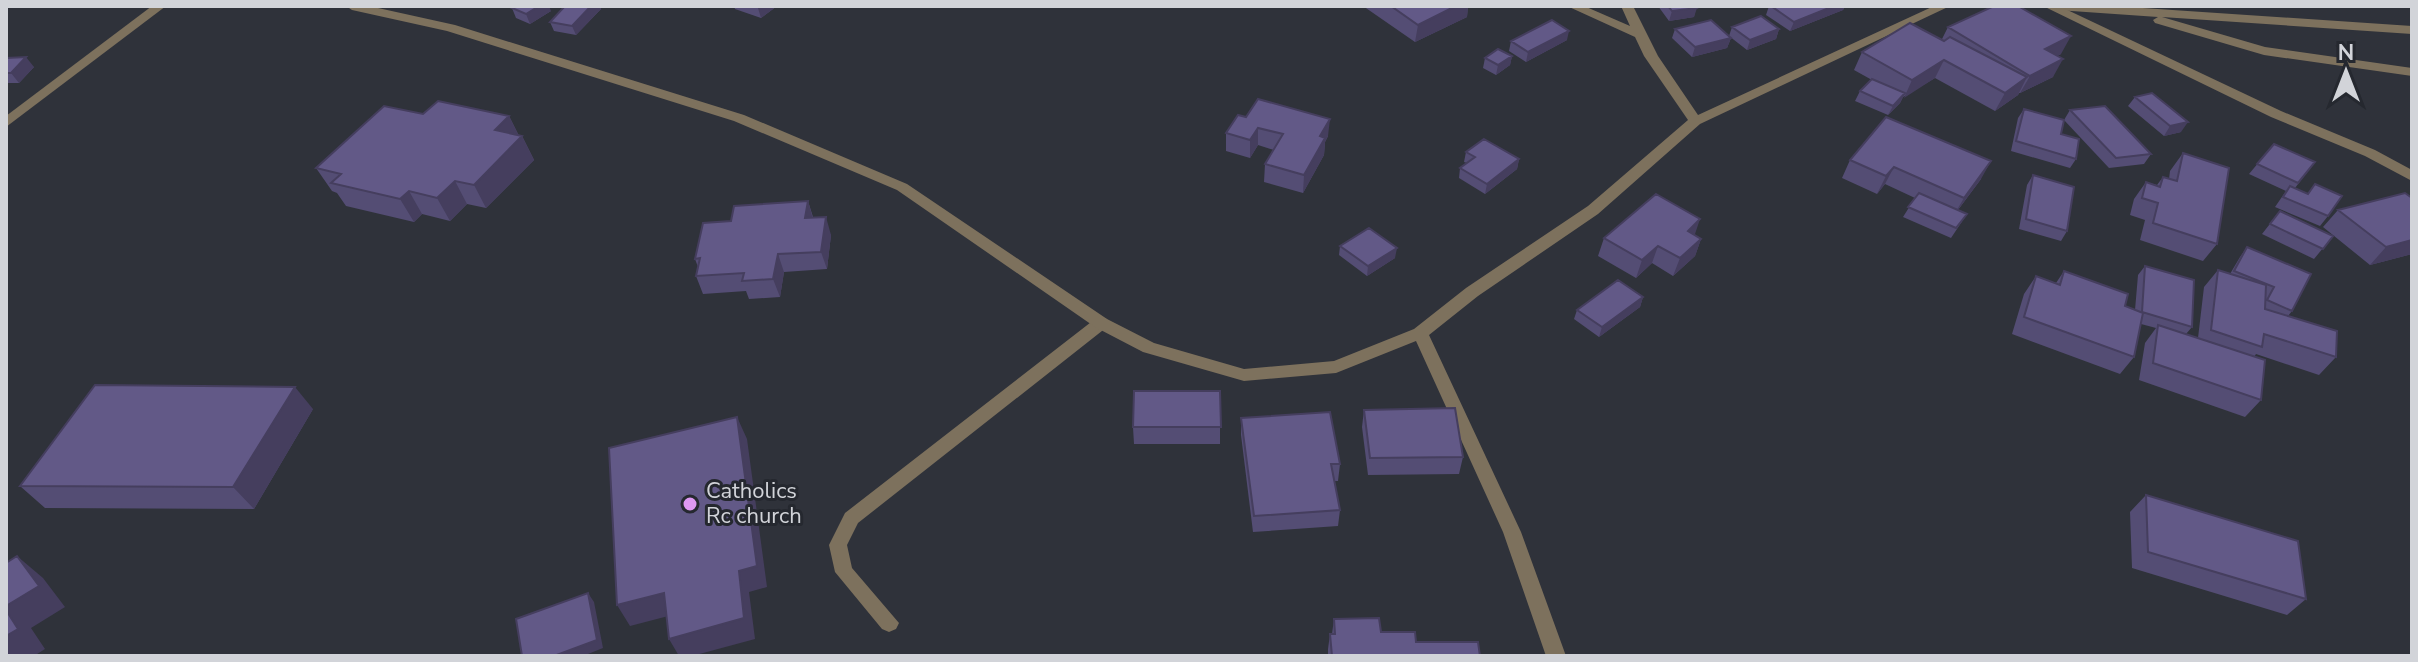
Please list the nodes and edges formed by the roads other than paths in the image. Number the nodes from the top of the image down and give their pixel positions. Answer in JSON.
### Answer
{"nodes":[{"id":1,"x":160,"y":6,"type":"edge"},
{"id":2,"x":352,"y":6,"type":"edge"},
{"id":3,"x":1573,"y":6,"type":"edge"},
{"id":4,"x":1627,"y":6,"type":"edge"},
{"id":5,"x":1944,"y":6,"type":"edge"},
{"id":6,"x":2049,"y":6,"type":"edge"},
{"id":7,"x":2057,"y":6,"type":"edge"},
{"id":8,"x":2128,"y":11,"type":"junction"},
{"id":9,"x":2412,"y":30,"type":"edge"},
{"id":10,"x":1639,"y":34,"type":"junction"},
{"id":11,"x":2412,"y":72,"type":"edge"},
{"id":12,"x":1695,"y":121,"type":"junction"},
{"id":13,"x":6,"y":123,"type":"edge"},
{"id":14,"x":2412,"y":176,"type":"edge"},
{"id":15,"x":1101,"y":323,"type":"junction"},
{"id":16,"x":1420,"y":333,"type":"junction"},
{"id":17,"x":889,"y":623,"type":"dead end"},
{"id":18,"x":1556,"y":656,"type":"edge"}],
"edges":[{"from":1,"to":13,"type":"street"},
{"from":2,"to":15,"type":"street"},
{"from":3,"to":10,"type":"street"},
{"from":4,"to":10,"type":"street"},
{"from":5,"to":12,"type":"street"},
{"from":6,"to":14,"type":"street"},
{"from":7,"to":8,"type":"street"},
{"from":8,"to":9,"type":"street"},
{"from":8,"to":11,"type":"street"},
{"from":10,"to":12,"type":"street"},
{"from":12,"to":16,"type":"street"},
{"from":15,"to":16,"type":"street"},
{"from":15,"to":17,"type":"street"},
{"from":16,"to":18,"type":"street"}]}
